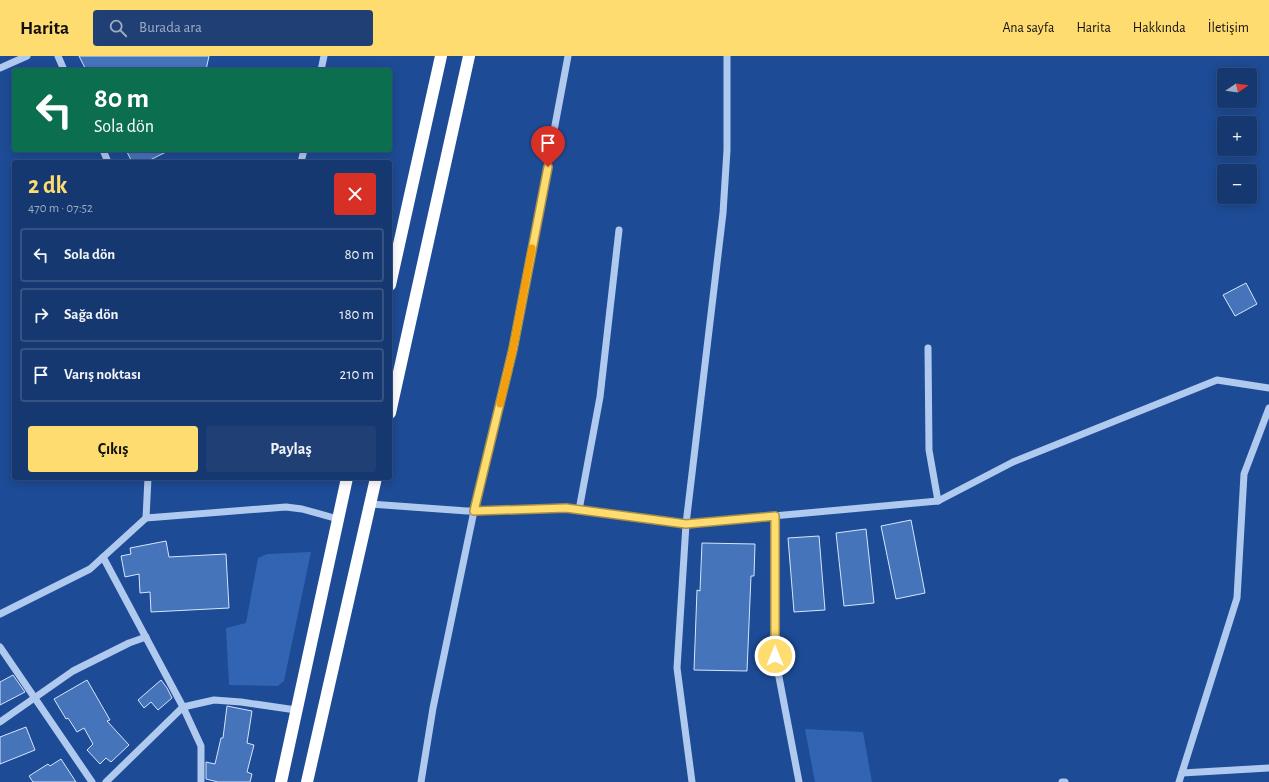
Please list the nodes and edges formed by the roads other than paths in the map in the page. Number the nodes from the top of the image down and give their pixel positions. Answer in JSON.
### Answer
{"nodes":[{"id":1,"x":27,"y":56,"type":"edge"},
{"id":2,"x":58,"y":56,"type":"edge"},
{"id":3,"x":324,"y":56,"type":"edge"},
{"id":4,"x":441,"y":56,"type":"edge"},
{"id":5,"x":469,"y":56,"type":"edge"},
{"id":6,"x":568,"y":56,"type":"edge"},
{"id":7,"x":727,"y":56,"type":"edge"},
{"id":8,"x":0,"y":68,"type":"edge"},
{"id":9,"x":63,"y":68,"type":"edge"},
{"id":10,"x":321,"y":68,"type":"edge"},
{"id":11,"x":619,"y":230,"type":"dead end"},
{"id":12,"x":392,"y":276,"type":"edge"},
{"id":13,"x":928,"y":348,"type":"dead end"},
{"id":14,"x":1269,"y":388,"type":"edge"},
{"id":15,"x":392,"y":404,"type":"edge"},
{"id":16,"x":1269,"y":408,"type":"edge"},
{"id":17,"x":148,"y":480,"type":"edge"},
{"id":18,"x":347,"y":480,"type":"edge"},
{"id":19,"x":376,"y":480,"type":"edge"},
{"id":20,"x":938,"y":501,"type":"junction"},
{"id":21,"x":370,"y":504,"type":"junction"},
{"id":22,"x":579,"y":510,"type":"junction"},
{"id":23,"x":474,"y":511,"type":"junction"},
{"id":24,"x":775,"y":516,"type":"junction"},
{"id":25,"x":146,"y":518,"type":"junction"},
{"id":26,"x":338,"y":519,"type":"junction"},
{"id":27,"x":686,"y":524,"type":"junction"},
{"id":28,"x":103,"y":557,"type":"junction"},
{"id":29,"x":0,"y":614,"type":"edge"},
{"id":30,"x":146,"y":637,"type":"junction"},
{"id":31,"x":0,"y":648,"type":"edge"},
{"id":32,"x":35,"y":698,"type":"junction"},
{"id":33,"x":183,"y":707,"type":"junction"},
{"id":34,"x":296,"y":710,"type":"junction"},
{"id":35,"x":0,"y":722,"type":"edge"},
{"id":36,"x":1269,"y":768,"type":"edge"},
{"id":37,"x":1182,"y":773,"type":"junction"},
{"id":38,"x":92,"y":782,"type":"edge"},
{"id":39,"x":106,"y":782,"type":"edge"},
{"id":40,"x":201,"y":782,"type":"edge"},
{"id":41,"x":281,"y":782,"type":"edge"},
{"id":42,"x":307,"y":782,"type":"edge"},
{"id":43,"x":421,"y":782,"type":"edge"},
{"id":44,"x":692,"y":782,"type":"edge"},
{"id":45,"x":799,"y":782,"type":"edge"},
{"id":46,"x":1179,"y":782,"type":"edge"}],
"edges":[{"from":1,"to":8,"type":"street"},
{"from":2,"to":9,"type":"street"},
{"from":3,"to":10,"type":"street"},
{"from":4,"to":12,"type":"highway"},
{"from":5,"to":15,"type":"highway"},
{"from":6,"to":23,"type":"street"},
{"from":7,"to":27,"type":"street"},
{"from":11,"to":22,"type":"street"},
{"from":13,"to":20,"type":"street"},
{"from":14,"to":20,"type":"street"},
{"from":16,"to":37,"type":"street"},
{"from":17,"to":25,"type":"street"},
{"from":18,"to":26,"type":"highway"},
{"from":19,"to":21,"type":"highway"},
{"from":20,"to":24,"type":"street"},
{"from":21,"to":23,"type":"street"},
{"from":21,"to":42,"type":"highway"},
{"from":22,"to":23,"type":"street"},
{"from":22,"to":27,"type":"street"},
{"from":23,"to":43,"type":"street"},
{"from":24,"to":27,"type":"street"},
{"from":24,"to":45,"type":"street"},
{"from":25,"to":26,"type":"street"},
{"from":25,"to":28,"type":"street"},
{"from":26,"to":34,"type":"highway"},
{"from":27,"to":44,"type":"street"},
{"from":28,"to":29,"type":"street"},
{"from":28,"to":30,"type":"street"},
{"from":30,"to":32,"type":"street"},
{"from":30,"to":33,"type":"street"},
{"from":31,"to":32,"type":"street"},
{"from":32,"to":35,"type":"street"},
{"from":32,"to":38,"type":"street"},
{"from":33,"to":34,"type":"street"},
{"from":33,"to":39,"type":"street"},
{"from":33,"to":40,"type":"street"},
{"from":34,"to":41,"type":"highway"},
{"from":36,"to":37,"type":"street"},
{"from":37,"to":46,"type":"street"}]}
